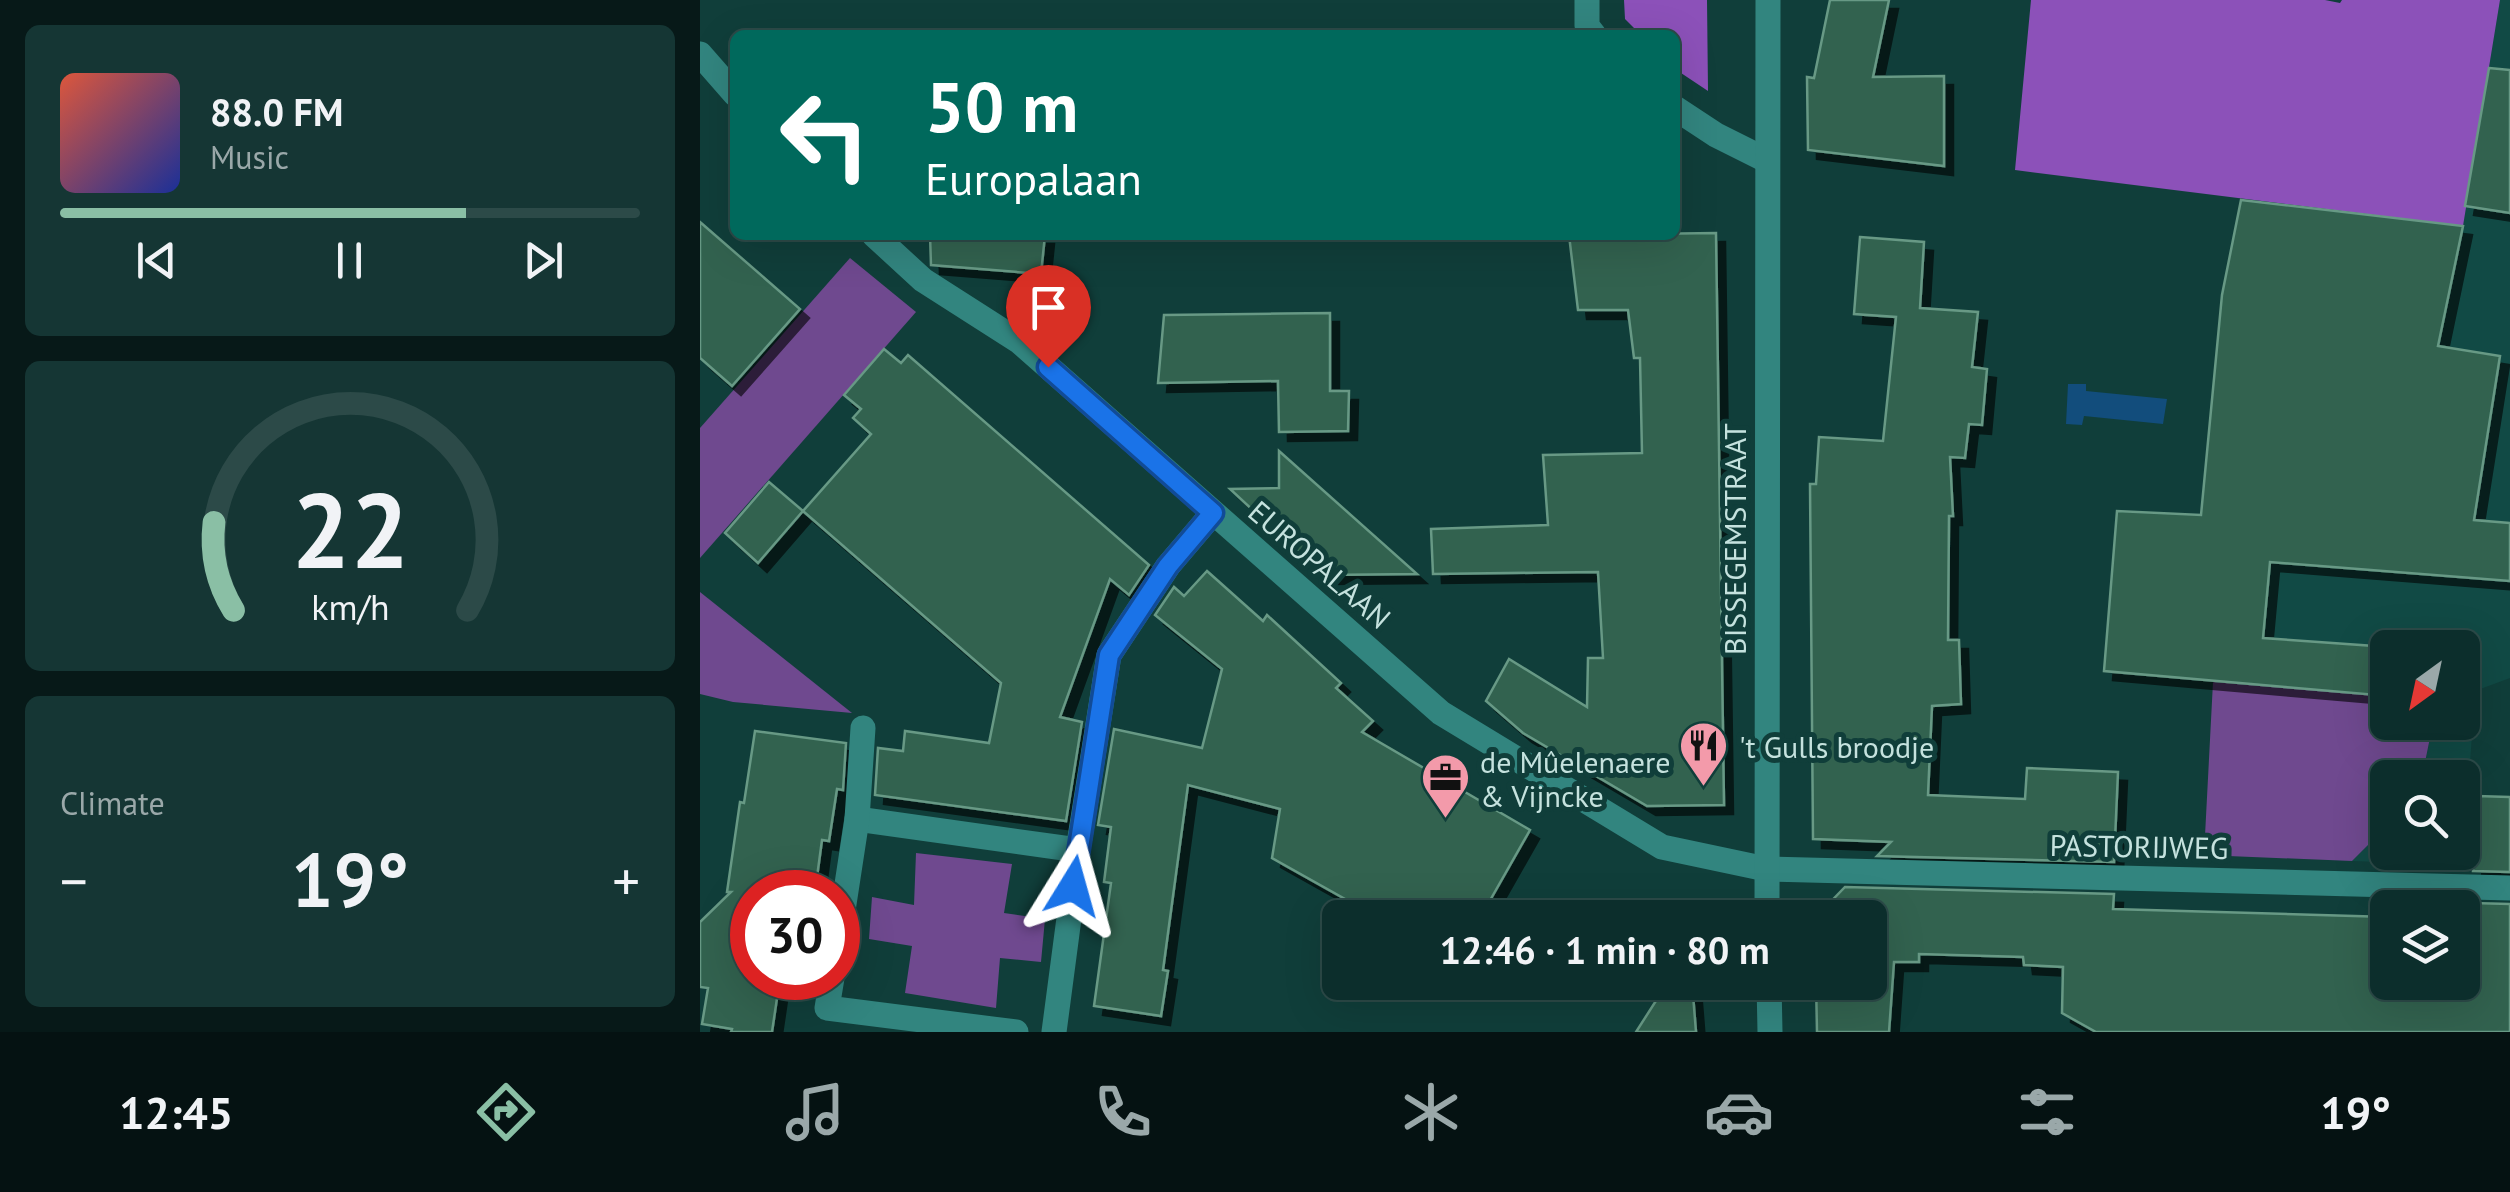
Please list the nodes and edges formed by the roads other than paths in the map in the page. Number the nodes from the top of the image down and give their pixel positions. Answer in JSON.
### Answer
{"nodes":[{"id":1,"x":1586,"y":0,"type":"edge"},
{"id":2,"x":1768,"y":0,"type":"edge"},
{"id":3,"x":1590,"y":30,"type":"edge"},
{"id":4,"x":700,"y":54,"type":"edge"},
{"id":5,"x":730,"y":88,"type":"edge"},
{"id":6,"x":1680,"y":111,"type":"edge"},
{"id":7,"x":1766,"y":160,"type":"junction"},
{"id":8,"x":880,"y":240,"type":"edge"},
{"id":9,"x":1213,"y":513,"type":"junction"},
{"id":10,"x":863,"y":728,"type":"dead end"},
{"id":11,"x":857,"y":819,"type":"junction"},
{"id":12,"x":1078,"y":850,"type":"junction"},
{"id":13,"x":1766,"y":868,"type":"junction"},
{"id":14,"x":849,"y":870,"type":"edge"},
{"id":15,"x":2510,"y":888,"type":"edge"},
{"id":16,"x":1767,"y":900,"type":"edge"},
{"id":17,"x":828,"y":1000,"type":"edge"},
{"id":18,"x":1769,"y":1000,"type":"edge"},
{"id":19,"x":1016,"y":1032,"type":"edge"},
{"id":20,"x":1054,"y":1032,"type":"edge"},
{"id":21,"x":1770,"y":1032,"type":"edge"}],
"edges":[{"from":1,"to":3,"type":"street"},
{"from":2,"to":7,"type":"street","name":"BISSEGEMSTRAAT"},
{"from":4,"to":5,"type":"street"},
{"from":6,"to":7,"type":"street"},
{"from":7,"to":13,"type":"street","name":"BISSEGEMSTRAAT"},
{"from":8,"to":9,"type":"street","name":"EUROPALAAN"},
{"from":9,"to":12,"type":"street"},
{"from":9,"to":13,"type":"street","name":"EUROPALAAN"},
{"from":10,"to":11,"type":"street"},
{"from":11,"to":12,"type":"street"},
{"from":11,"to":14,"type":"street"},
{"from":12,"to":20,"type":"street"},
{"from":13,"to":15,"type":"street","name":"PASTORIJWEG"},
{"from":13,"to":16,"type":"street","name":"BISSEGEMSTRAAT"},
{"from":17,"to":19,"type":"street"},
{"from":18,"to":21,"type":"street"}]}
